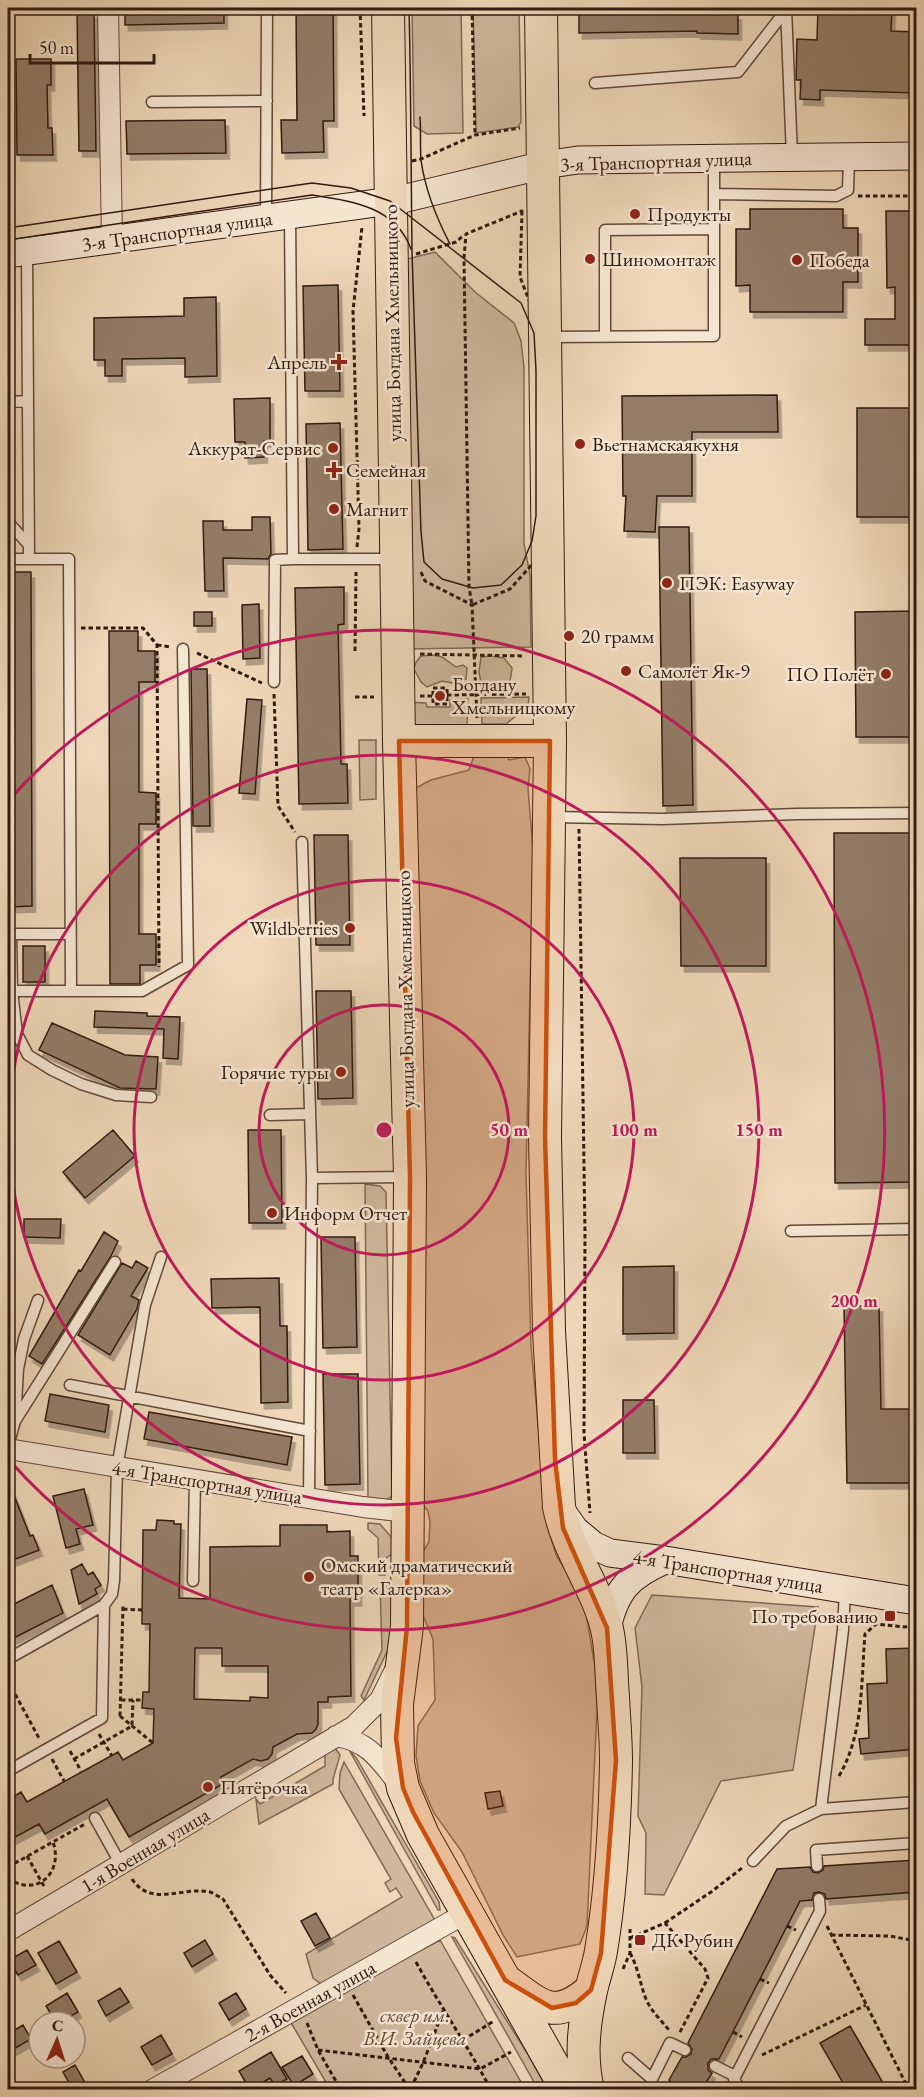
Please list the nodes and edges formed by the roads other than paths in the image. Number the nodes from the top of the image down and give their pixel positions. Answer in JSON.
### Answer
{"nodes":[{"id":1,"x":108,"y":8,"type":"edge"},
{"id":2,"x":267,"y":8,"type":"edge"},
{"id":3,"x":388,"y":8,"type":"edge"},
{"id":4,"x":541,"y":8,"type":"edge"},
{"id":5,"x":759,"y":8,"type":"edge"},
{"id":6,"x":786,"y":9,"type":"edge"},
{"id":7,"x":595,"y":83,"type":"dead end"},
{"id":8,"x":267,"y":101,"type":"junction"},
{"id":9,"x":152,"y":102,"type":"dead end"},
{"id":10,"x":916,"y":156,"type":"edge"},
{"id":11,"x":849,"y":157,"type":"junction"},
{"id":12,"x":714,"y":158,"type":"junction"},
{"id":13,"x":792,"y":158,"type":"junction"},
{"id":14,"x":544,"y":165,"type":"junction"},
{"id":15,"x":714,"y":194,"type":"junction"},
{"id":16,"x":377,"y":203,"type":"junction"},
{"id":17,"x":278,"y":217,"type":"junction"},
{"id":18,"x":714,"y":230,"type":"junction"},
{"id":19,"x":112,"y":240,"type":"junction"},
{"id":20,"x":17,"y":253,"type":"edge"},
{"id":21,"x":546,"y":337,"type":"junction"},
{"id":22,"x":605,"y":337,"type":"junction"},
{"id":23,"x":28,"y":401,"type":"junction"},
{"id":24,"x":8,"y":402,"type":"edge"},
{"id":25,"x":8,"y":522,"type":"edge"},
{"id":26,"x":28,"y":544,"type":"junction"},
{"id":27,"x":8,"y":559,"type":"edge"},
{"id":28,"x":29,"y":559,"type":"junction"},
{"id":29,"x":292,"y":559,"type":"junction"},
{"id":30,"x":407,"y":562,"type":"junction"},
{"id":31,"x":183,"y":649,"type":"road end"},
{"id":32,"x":274,"y":682,"type":"road end"},
{"id":33,"x":399,"y":741,"type":"junction"},
{"id":34,"x":550,"y":741,"type":"junction"},
{"id":35,"x":916,"y":813,"type":"edge"},
{"id":36,"x":564,"y":817,"type":"junction"},
{"id":37,"x":302,"y":842,"type":"road end"},
{"id":38,"x":70,"y":934,"type":"junction"},
{"id":39,"x":10,"y":975,"type":"edge"},
{"id":40,"x":10,"y":991,"type":"edge"},
{"id":41,"x":71,"y":991,"type":"junction"},
{"id":42,"x":151,"y":1097,"type":"dead end"},
{"id":43,"x":309,"y":1114,"type":"junction"},
{"id":44,"x":270,"y":1115,"type":"dead end"},
{"id":45,"x":410,"y":1177,"type":"junction"},
{"id":46,"x":312,"y":1178,"type":"junction"},
{"id":47,"x":916,"y":1229,"type":"edge"},
{"id":48,"x":791,"y":1231,"type":"dead end"},
{"id":49,"x":160,"y":1257,"type":"dead end"},
{"id":50,"x":115,"y":1262,"type":"dead end"},
{"id":51,"x":38,"y":1299,"type":"dead end"},
{"id":52,"x":70,"y":1385,"type":"dead end"},
{"id":53,"x":130,"y":1397,"type":"junction"},
{"id":54,"x":15,"y":1421,"type":"junction"},
{"id":55,"x":310,"y":1431,"type":"junction"},
{"id":56,"x":8,"y":1448,"type":"edge"},
{"id":57,"x":117,"y":1468,"type":"junction"},
{"id":58,"x":195,"y":1480,"type":"junction"},
{"id":59,"x":309,"y":1497,"type":"junction"},
{"id":60,"x":559,"y":1507,"type":"junction"},
{"id":61,"x":408,"y":1512,"type":"junction"},
{"id":62,"x":664,"y":1560,"type":"junction"},
{"id":63,"x":193,"y":1581,"type":"dead end"},
{"id":64,"x":845,"y":1590,"type":"junction"},
{"id":65,"x":916,"y":1601,"type":"edge"},
{"id":66,"x":104,"y":1605,"type":"junction"},
{"id":67,"x":607,"y":1628,"type":"junction"},
{"id":68,"x":405,"y":1645,"type":"junction"},
{"id":69,"x":8,"y":1659,"type":"edge"},
{"id":70,"x":336,"y":1736,"type":"junction"},
{"id":71,"x":8,"y":1771,"type":"edge"},
{"id":72,"x":403,"y":1788,"type":"junction"},
{"id":73,"x":916,"y":1802,"type":"edge"},
{"id":74,"x":821,"y":1809,"type":"junction"},
{"id":75,"x":95,"y":1818,"type":"road end"},
{"id":76,"x":916,"y":1843,"type":"edge"},
{"id":77,"x":753,"y":1861,"type":"road end"},
{"id":78,"x":120,"y":1863,"type":"junction"},
{"id":79,"x":817,"y":1866,"type":"dead end"},
{"id":80,"x":819,"y":1899,"type":"dead end"},
{"id":81,"x":468,"y":1912,"type":"junction"},
{"id":82,"x":8,"y":1931,"type":"edge"},
{"id":83,"x":505,"y":1980,"type":"junction"},
{"id":84,"x":591,"y":1990,"type":"junction"},
{"id":85,"x":685,"y":2050,"type":"dead end"},
{"id":86,"x":628,"y":2058,"type":"dead end"},
{"id":87,"x":715,"y":2066,"type":"dead end"},
{"id":88,"x":735,"y":2076,"type":"junction"},
{"id":89,"x":152,"y":2090,"type":"edge"},
{"id":90,"x":567,"y":2090,"type":"edge"},
{"id":91,"x":588,"y":2090,"type":"edge"},
{"id":92,"x":740,"y":2090,"type":"edge"}],
"edges":[{"from":1,"to":19,"type":"street"},
{"from":2,"to":8,"type":"lane"},
{"from":3,"to":16,"type":"main road","name":"улица Богдана Хмельницкого"},
{"from":4,"to":14,"type":"main road"},
{"from":5,"to":6,"type":"lane"},
{"from":6,"to":7,"type":"lane"},
{"from":6,"to":13,"type":"lane"},
{"from":8,"to":9,"type":"lane"},
{"from":8,"to":17,"type":"lane"},
{"from":10,"to":11,"type":"main road","name":"3-я Транспортная улица"},
{"from":11,"to":13,"type":"main road","name":"3-я Транспортная улица"},
{"from":11,"to":15,"type":"lane"},
{"from":12,"to":13,"type":"main road","name":"3-я Транспортная улица"},
{"from":12,"to":14,"type":"main road","name":"3-я Транспортная улица"},
{"from":12,"to":15,"type":"lane"},
{"from":14,"to":16,"type":"main road","name":"3-я Транспортная улица"},
{"from":14,"to":21,"type":"main road"},
{"from":15,"to":18,"type":"lane"},
{"from":16,"to":17,"type":"main road","name":"3-я Транспортная улица"},
{"from":16,"to":30,"type":"main road","name":"улица Богдана Хмельницкого"},
{"from":17,"to":19,"type":"main road","name":"3-я Транспортная улица"},
{"from":17,"to":29,"type":"lane"},
{"from":18,"to":22,"type":"lane"},
{"from":18,"to":22,"type":"lane"},
{"from":19,"to":20,"type":"main road","name":"3-я Транспортная улица"},
{"from":20,"to":23,"type":"lane"},
{"from":21,"to":22,"type":"lane"},
{"from":21,"to":34,"type":"main road"},
{"from":23,"to":24,"type":"lane"},
{"from":23,"to":26,"type":"lane"},
{"from":25,"to":26,"type":"lane"},
{"from":26,"to":28,"type":"lane"},
{"from":27,"to":28,"type":"lane"},
{"from":28,"to":38,"type":"lane"},
{"from":29,"to":30,"type":"lane"},
{"from":29,"to":32,"type":"lane"},
{"from":30,"to":33,"type":"main road","name":"улица Богдана Хмельницкого"},
{"from":31,"to":41,"type":"lane"},
{"from":33,"to":34,"type":"main road"},
{"from":33,"to":45,"type":"main road","name":"улица Богдана Хмельницкого"},
{"from":34,"to":36,"type":"main road"},
{"from":35,"to":36,"type":"lane"},
{"from":36,"to":60,"type":"main road"},
{"from":37,"to":43,"type":"lane"},
{"from":38,"to":39,"type":"lane"},
{"from":38,"to":41,"type":"lane"},
{"from":39,"to":40,"type":"lane"},
{"from":40,"to":41,"type":"lane"},
{"from":40,"to":42,"type":"lane"},
{"from":43,"to":44,"type":"lane"},
{"from":43,"to":46,"type":"lane"},
{"from":45,"to":46,"type":"lane"},
{"from":45,"to":61,"type":"main road","name":"улица Богдана Хмельницкого"},
{"from":46,"to":55,"type":"lane"},
{"from":47,"to":48,"type":"lane"},
{"from":49,"to":53,"type":"lane"},
{"from":50,"to":54,"type":"lane"},
{"from":51,"to":54,"type":"lane"},
{"from":52,"to":53,"type":"lane"},
{"from":53,"to":55,"type":"lane"},
{"from":53,"to":57,"type":"lane"},
{"from":54,"to":56,"type":"lane"},
{"from":55,"to":59,"type":"lane"},
{"from":56,"to":57,"type":"street","name":"4-я Транспортная улица"},
{"from":57,"to":58,"type":"street","name":"4-я Транспортная улица"},
{"from":57,"to":66,"type":"lane"},
{"from":58,"to":59,"type":"street","name":"4-я Транспортная улица"},
{"from":58,"to":63,"type":"lane"},
{"from":59,"to":61,"type":"street","name":"4-я Транспортная улица"},
{"from":60,"to":62,"type":"main road","name":"4-я Транспортная улица"},
{"from":60,"to":67,"type":"main road"},
{"from":61,"to":68,"type":"main road","name":"улица Богдана Хмельницкого"},
{"from":62,"to":64,"type":"main road","name":"4-я Транспортная улица"},
{"from":62,"to":67,"type":"main road"},
{"from":64,"to":65,"type":"main road","name":"4-я Транспортная улица"},
{"from":64,"to":74,"type":"lane"},
{"from":66,"to":69,"type":"lane"},
{"from":66,"to":71,"type":"lane"},
{"from":67,"to":84,"type":"main road"},
{"from":68,"to":70,"type":"street","name":"1-я Военная улица"},
{"from":68,"to":72,"type":"main road","name":"улица Богдана Хмельницкого"},
{"from":70,"to":72,"type":"street"},
{"from":70,"to":78,"type":"street","name":"1-я Военная улица"},
{"from":72,"to":81,"type":"main road","name":"улица Богдана Хмельницкого"},
{"from":73,"to":74,"type":"lane"},
{"from":74,"to":77,"type":"lane"},
{"from":75,"to":78,"type":"lane"},
{"from":76,"to":79,"type":"lane"},
{"from":78,"to":82,"type":"street","name":"1-я Военная улица"},
{"from":80,"to":88,"type":"lane"},
{"from":81,"to":83,"type":"main road","name":"улица Богдана Хмельницкого"},
{"from":81,"to":89,"type":"street","name":"2-я Военная улица"},
{"from":83,"to":84,"type":"main road"},
{"from":83,"to":90,"type":"main road","name":"улица Богдана Хмельницкого"},
{"from":84,"to":91,"type":"main road"},
{"from":85,"to":86,"type":"lane"},
{"from":87,"to":88,"type":"lane"},
{"from":88,"to":92,"type":"lane"}]}
